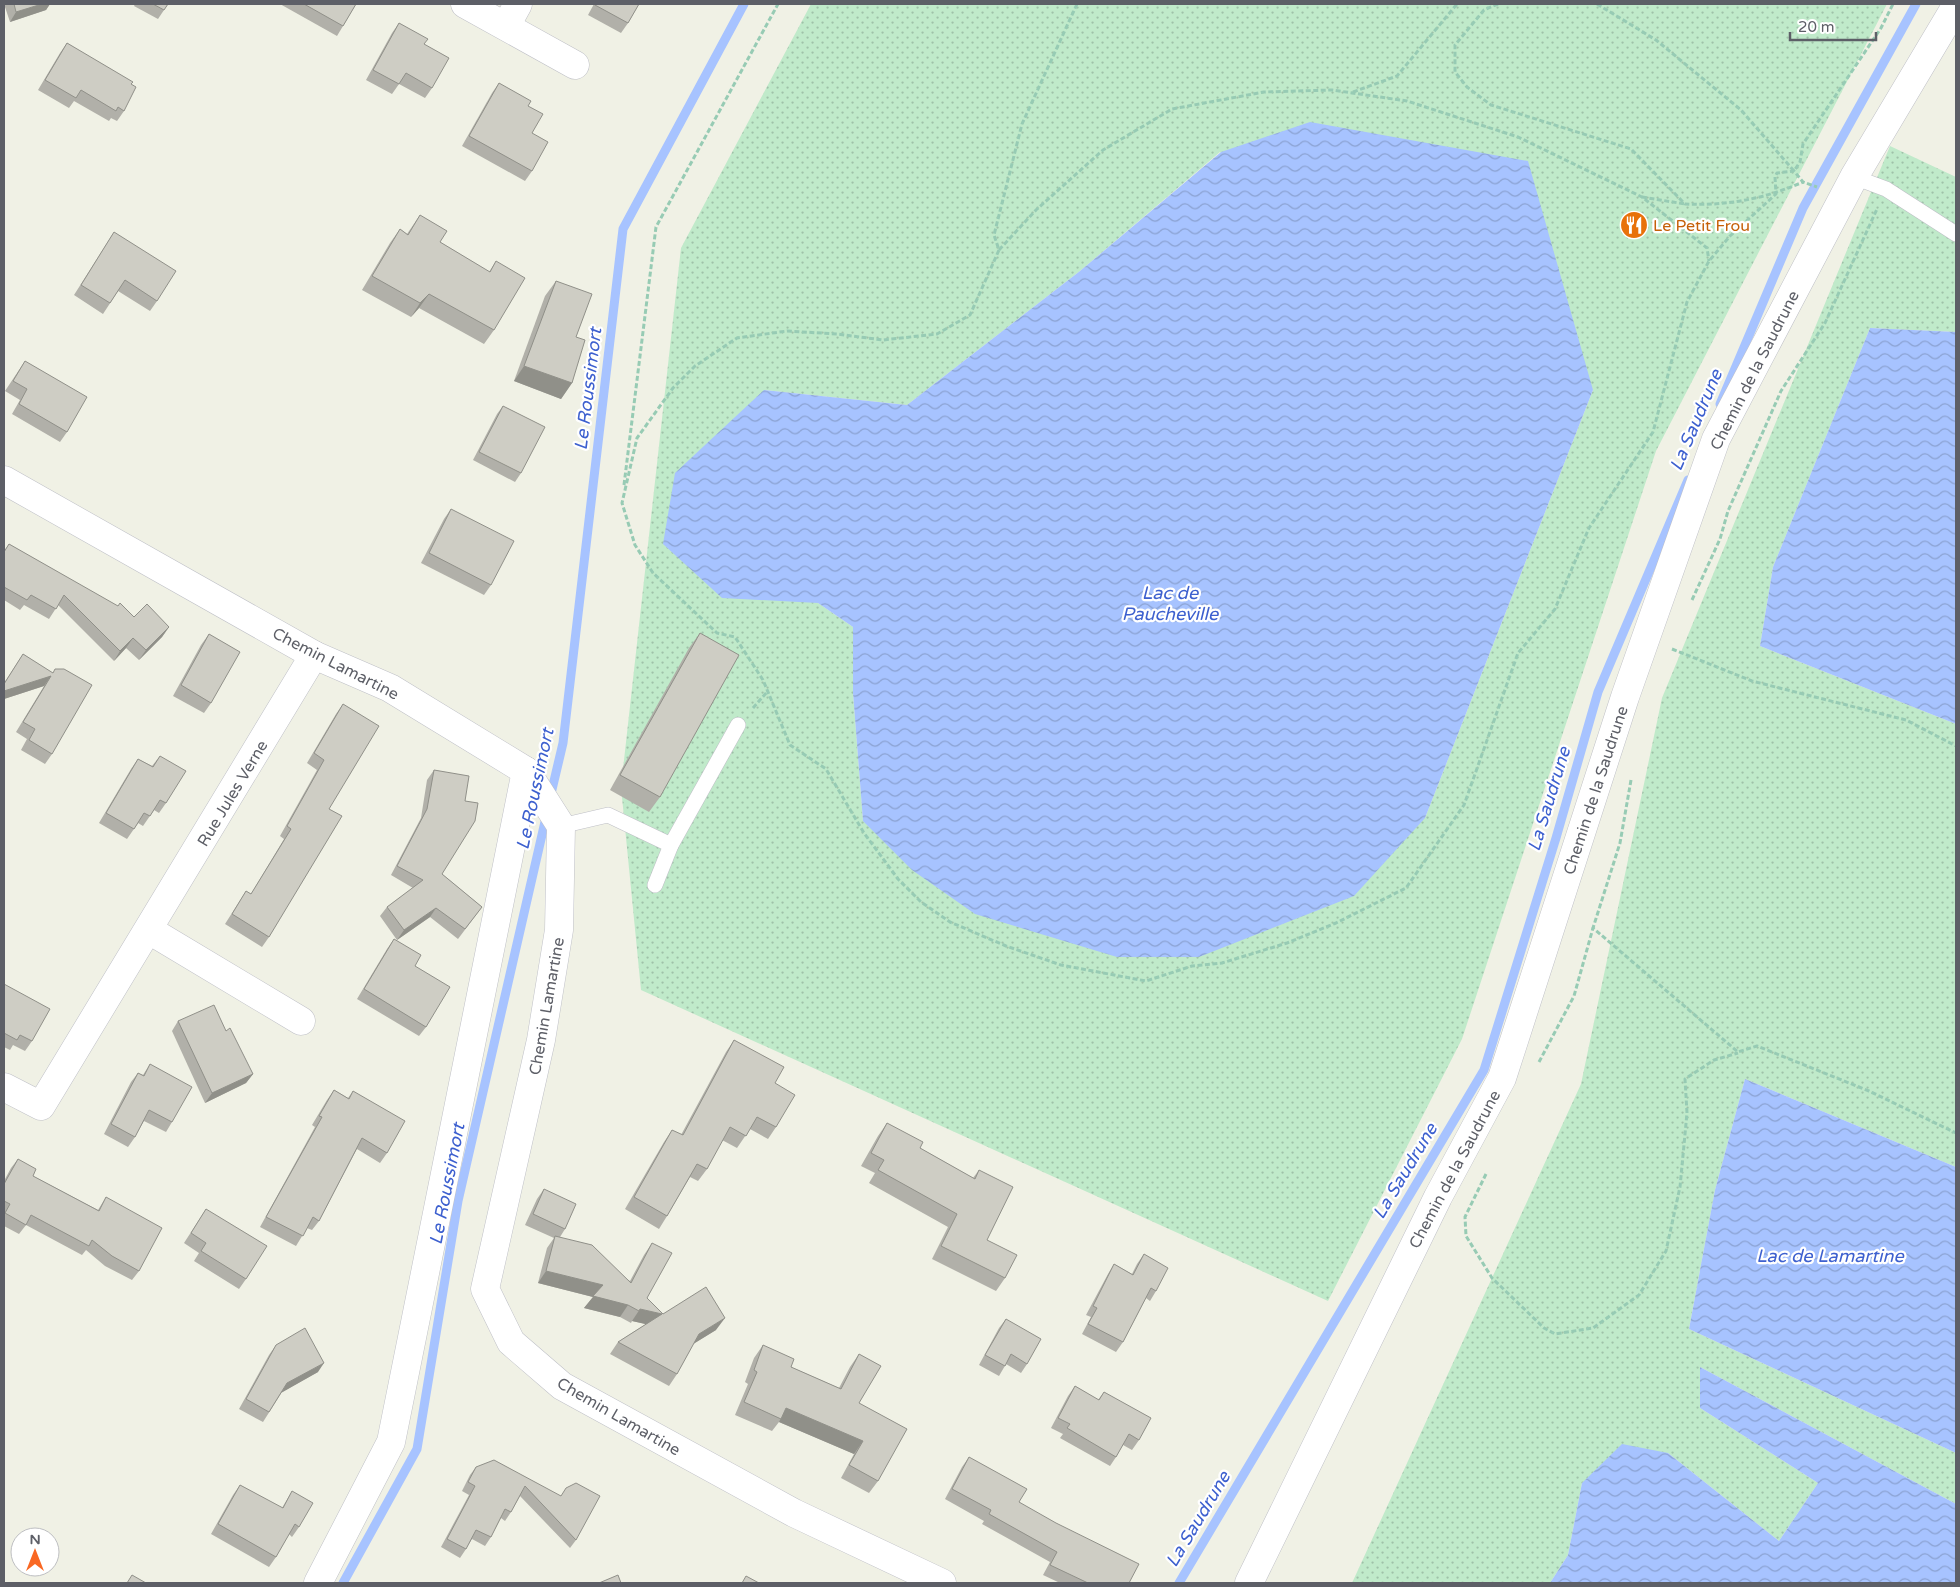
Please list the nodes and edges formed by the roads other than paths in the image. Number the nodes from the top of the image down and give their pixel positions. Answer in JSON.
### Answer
{"nodes":[{"id":1,"x":465,"y":4,"type":"edge"},
{"id":2,"x":1956,"y":6,"type":"edge"},
{"id":3,"x":512,"y":15,"type":"edge"},
{"id":4,"x":575,"y":65,"type":"dead end"},
{"id":5,"x":1854,"y":177,"type":"junction"},
{"id":6,"x":1956,"y":234,"type":"edge"},
{"id":7,"x":4,"y":480,"type":"edge"},
{"id":8,"x":314,"y":655,"type":"junction"},
{"id":9,"x":738,"y":725,"type":"dead end"},
{"id":10,"x":526,"y":771,"type":"junction"},
{"id":11,"x":560,"y":826,"type":"junction"},
{"id":12,"x":671,"y":845,"type":"junction"},
{"id":13,"x":655,"y":885,"type":"dead end"},
{"id":14,"x":149,"y":930,"type":"junction"},
{"id":15,"x":300,"y":1021,"type":"dead end"},
{"id":16,"x":4,"y":1087,"type":"edge"},
{"id":17,"x":318,"y":1583,"type":"edge"},
{"id":18,"x":942,"y":1583,"type":"edge"},
{"id":19,"x":1249,"y":1583,"type":"edge"}],
"edges":[{"from":1,"to":3,"type":"street"},
{"from":2,"to":5,"type":"street","name":"Chemin de la Saudrune"},
{"from":3,"to":4,"type":"street"},
{"from":5,"to":6,"type":"lane"},
{"from":5,"to":19,"type":"street","name":"Chemin de la Saudrune"},
{"from":7,"to":8,"type":"street","name":"Chemin Lamartine"},
{"from":8,"to":10,"type":"street","name":"Chemin Lamartine"},
{"from":8,"to":14,"type":"street","name":"Rue Jules Verne"},
{"from":9,"to":12,"type":"lane"},
{"from":10,"to":11,"type":"street","name":"Chemin Lamartine"},
{"from":10,"to":17,"type":"street"},
{"from":11,"to":12,"type":"lane"},
{"from":11,"to":18,"type":"street","name":"Chemin Lamartine"},
{"from":12,"to":13,"type":"lane"},
{"from":14,"to":15,"type":"street"},
{"from":14,"to":16,"type":"street","name":"Rue Jules Verne"}]}
